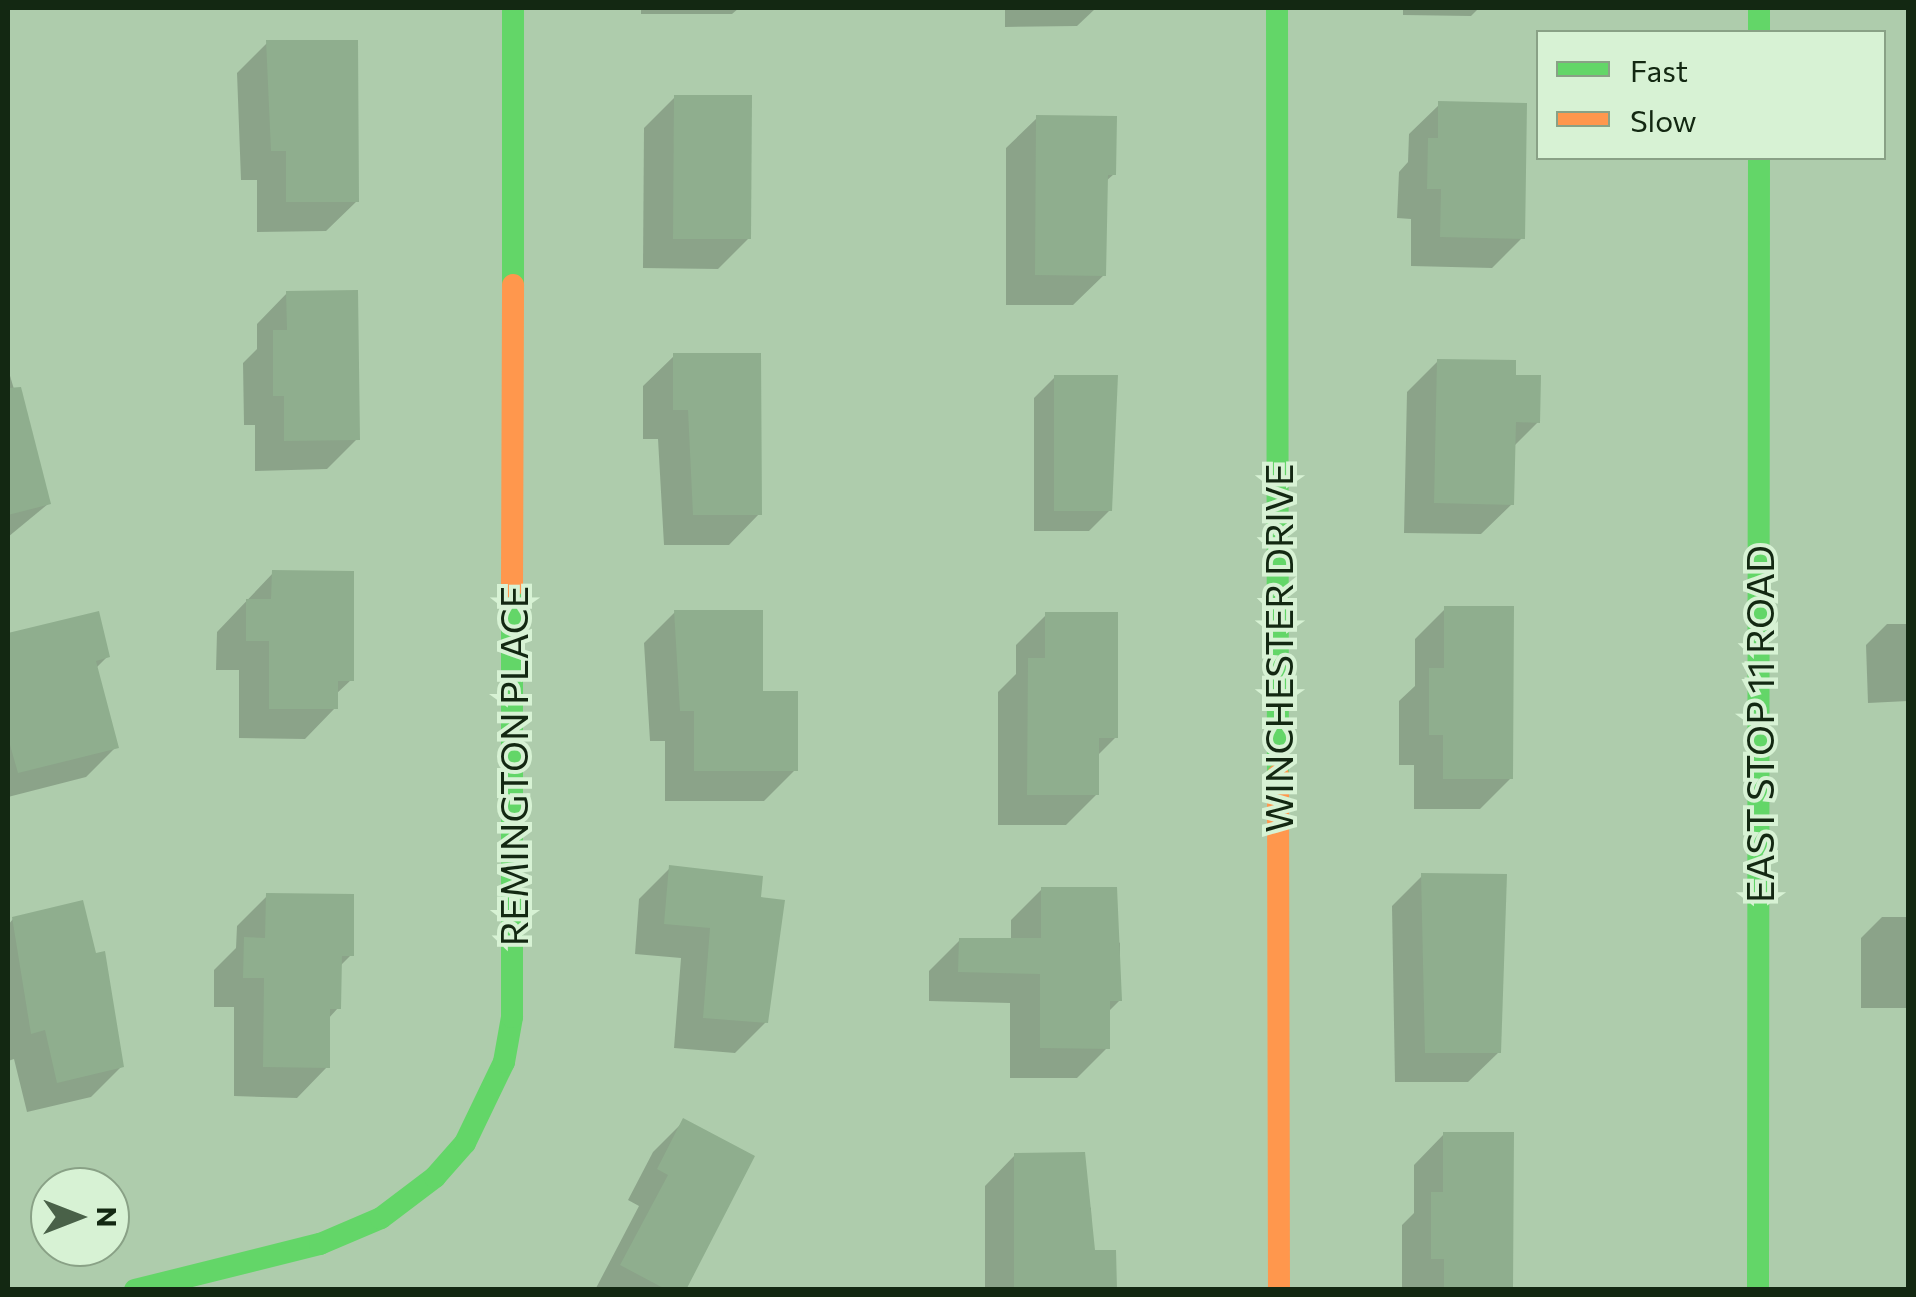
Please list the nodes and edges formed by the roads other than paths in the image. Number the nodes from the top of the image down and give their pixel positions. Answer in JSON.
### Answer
{"nodes":[{"id":1,"x":513,"y":8,"type":"edge"},
{"id":2,"x":1278,"y":8,"type":"edge"},
{"id":3,"x":1759,"y":160,"type":"edge"},
{"id":4,"x":135,"y":1290,"type":"edge"},
{"id":5,"x":1278,"y":1290,"type":"edge"},
{"id":6,"x":1758,"y":1290,"type":"edge"}],
"edges":[{"from":1,"to":4,"type":"street","name":"REMINGTON PLACE"},
{"from":2,"to":5,"type":"street","name":"WINCHESTER DRIVE"},
{"from":3,"to":6,"type":"street","name":"EAST STOP 11 ROAD"}]}
